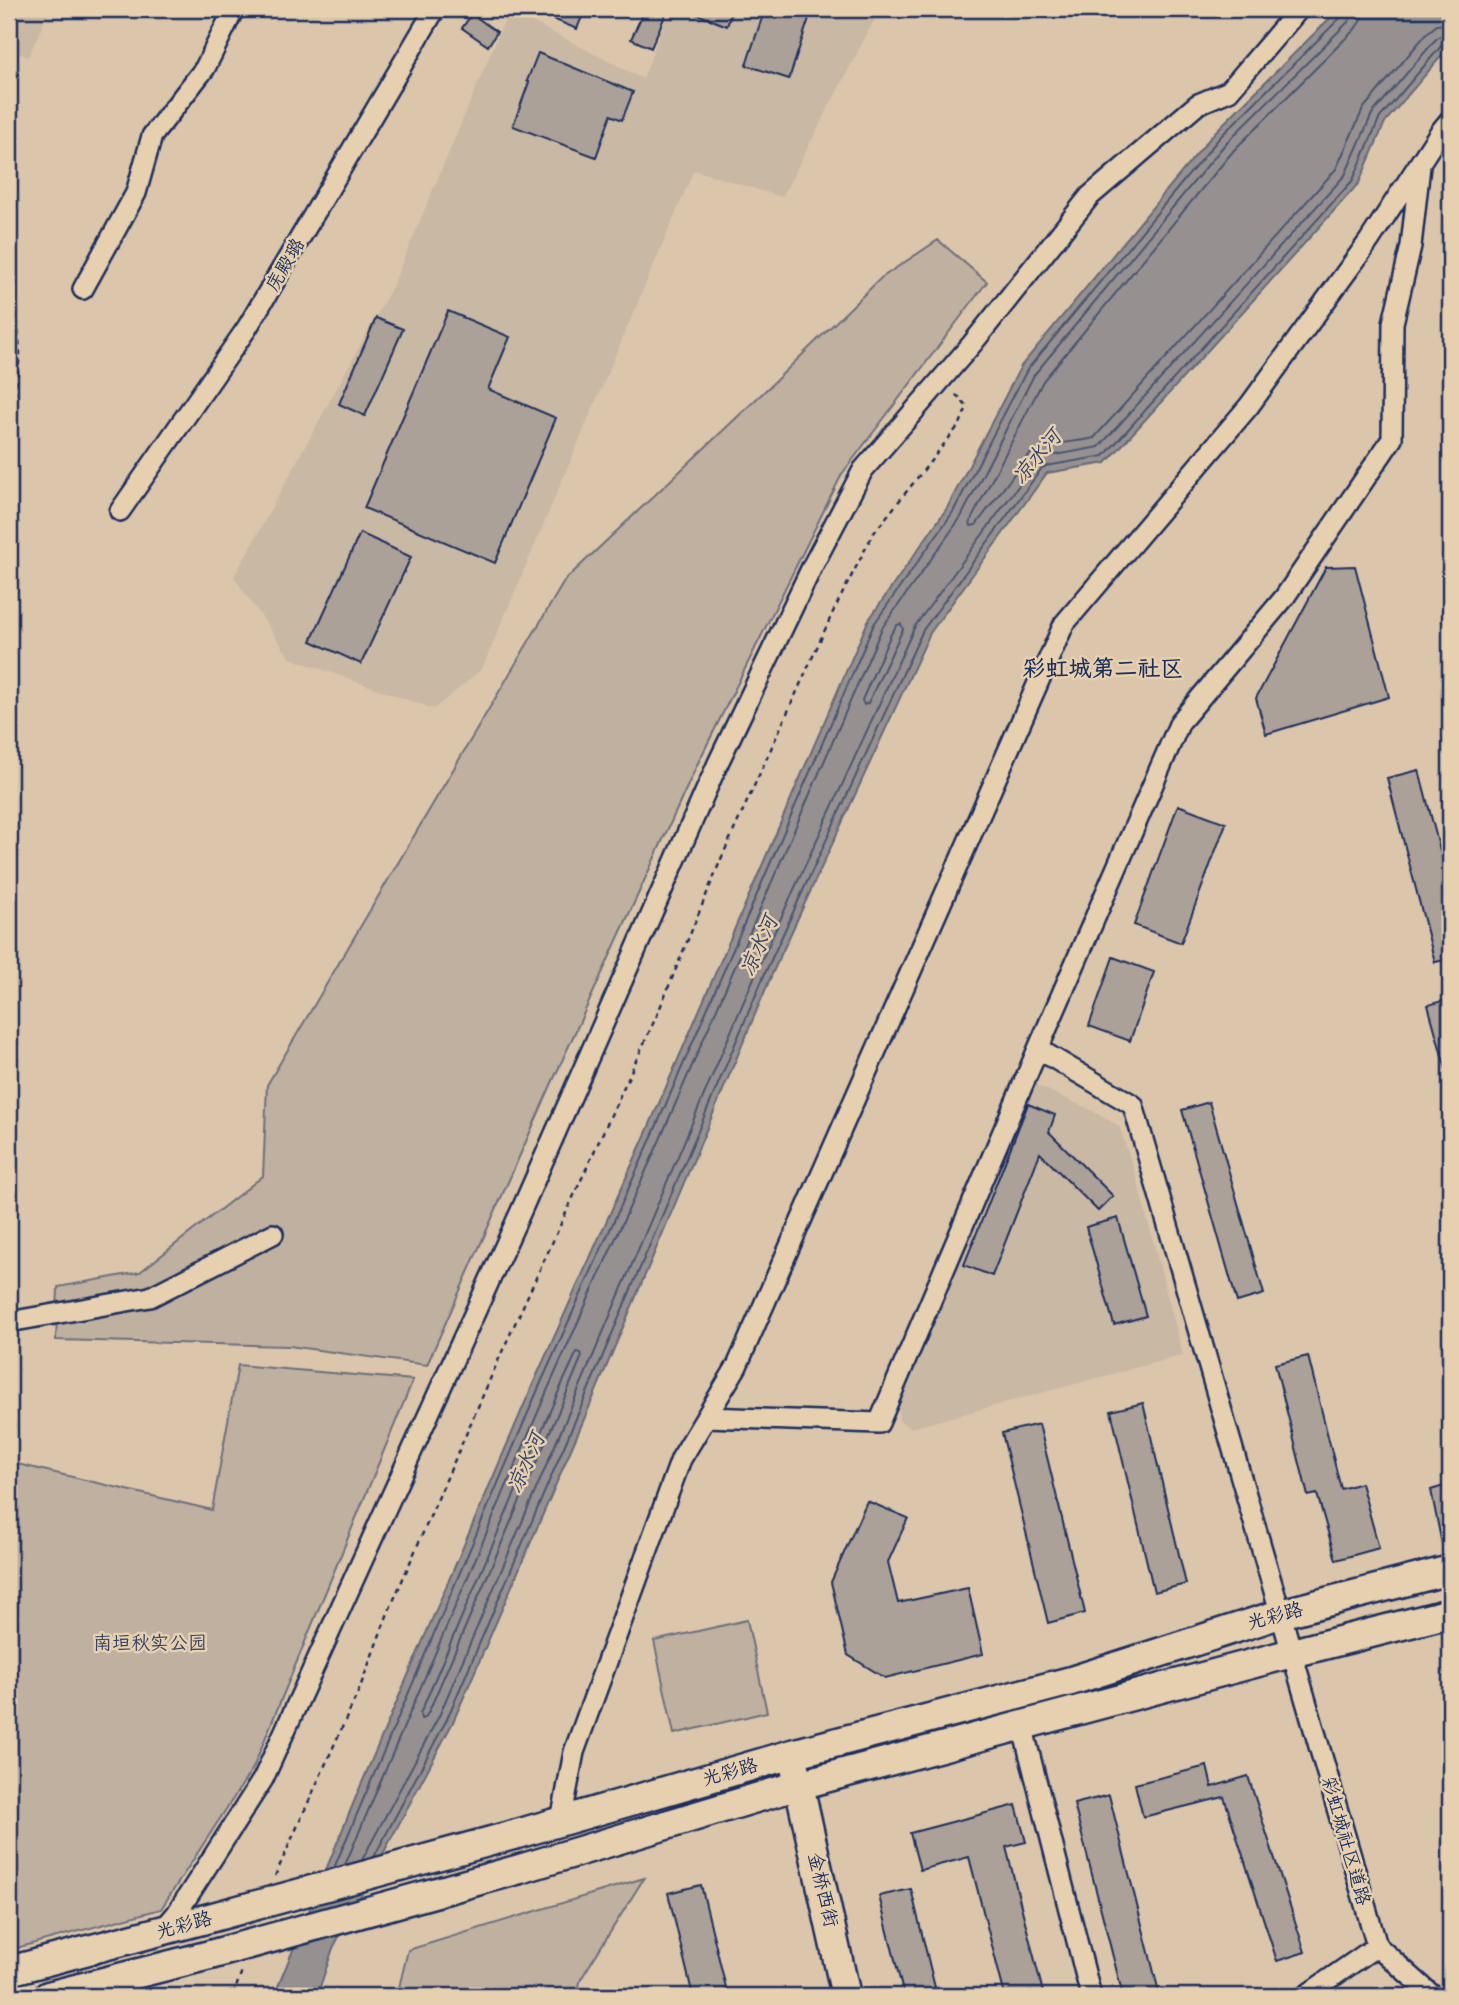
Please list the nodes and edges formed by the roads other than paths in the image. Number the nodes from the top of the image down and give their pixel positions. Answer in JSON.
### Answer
{"nodes":[{"id":1,"x":234,"y":9,"type":"edge"},
{"id":2,"x":435,"y":9,"type":"edge"},
{"id":3,"x":1299,"y":9,"type":"edge"},
{"id":4,"x":1450,"y":120,"type":"edge"},
{"id":5,"x":1420,"y":162,"type":"junction"},
{"id":6,"x":83,"y":289,"type":"dead end"},
{"id":7,"x":120,"y":511,"type":"dead end"},
{"id":8,"x":1038,"y":1049,"type":"junction"},
{"id":9,"x":273,"y":1234,"type":"dead end"},
{"id":10,"x":9,"y":1322,"type":"edge"},
{"id":11,"x":706,"y":1417,"type":"junction"},
{"id":12,"x":1450,"y":1570,"type":"edge"},
{"id":13,"x":1450,"y":1613,"type":"edge"},
{"id":14,"x":1280,"y":1614,"type":"junction"},
{"id":15,"x":1292,"y":1653,"type":"junction"},
{"id":16,"x":1022,"y":1725,"type":"junction"},
{"id":17,"x":792,"y":1754,"type":"junction"},
{"id":18,"x":799,"y":1785,"type":"junction"},
{"id":19,"x":561,"y":1821,"type":"junction"},
{"id":20,"x":162,"y":1931,"type":"junction"},
{"id":21,"x":1377,"y":1946,"type":"junction"},
{"id":22,"x":9,"y":1971,"type":"edge"},
{"id":23,"x":48,"y":1996,"type":"edge"},
{"id":24,"x":846,"y":1996,"type":"edge"},
{"id":25,"x":1091,"y":1996,"type":"edge"},
{"id":26,"x":1305,"y":1996,"type":"edge"},
{"id":27,"x":1433,"y":1996,"type":"edge"}],
"edges":[{"from":1,"to":6,"type":"street"},
{"from":2,"to":7,"type":"street","name":"庑殿璐"},
{"from":3,"to":20,"type":"street"},
{"from":4,"to":5,"type":"street"},
{"from":5,"to":8,"type":"street"},
{"from":5,"to":11,"type":"street"},
{"from":8,"to":11,"type":"street"},
{"from":8,"to":14,"type":"street","name":"彩虹城社区道路"},
{"from":9,"to":10,"type":"street"},
{"from":11,"to":19,"type":"street"},
{"from":12,"to":14,"type":"main road","name":"光彩路"},
{"from":13,"to":15,"type":"main road","name":"光彩路"},
{"from":14,"to":15,"type":"street","name":"彩虹城社区道路"},
{"from":14,"to":17,"type":"main road","name":"光彩路"},
{"from":15,"to":16,"type":"main road","name":"光彩路"},
{"from":15,"to":21,"type":"street","name":"彩虹城社区道路"},
{"from":16,"to":18,"type":"main road","name":"光彩路"},
{"from":16,"to":25,"type":"street"},
{"from":17,"to":18,"type":"main road","name":"金桥西街"},
{"from":17,"to":19,"type":"main road","name":"光彩路"},
{"from":18,"to":23,"type":"main road","name":"光彩路","bridge":true},
{"from":18,"to":24,"type":"main road","name":"金桥西街"},
{"from":19,"to":20,"type":"main road","name":"光彩路","bridge":true},
{"from":20,"to":22,"type":"main road","name":"光彩路"},
{"from":21,"to":26,"type":"street"},
{"from":21,"to":27,"type":"street"}]}
